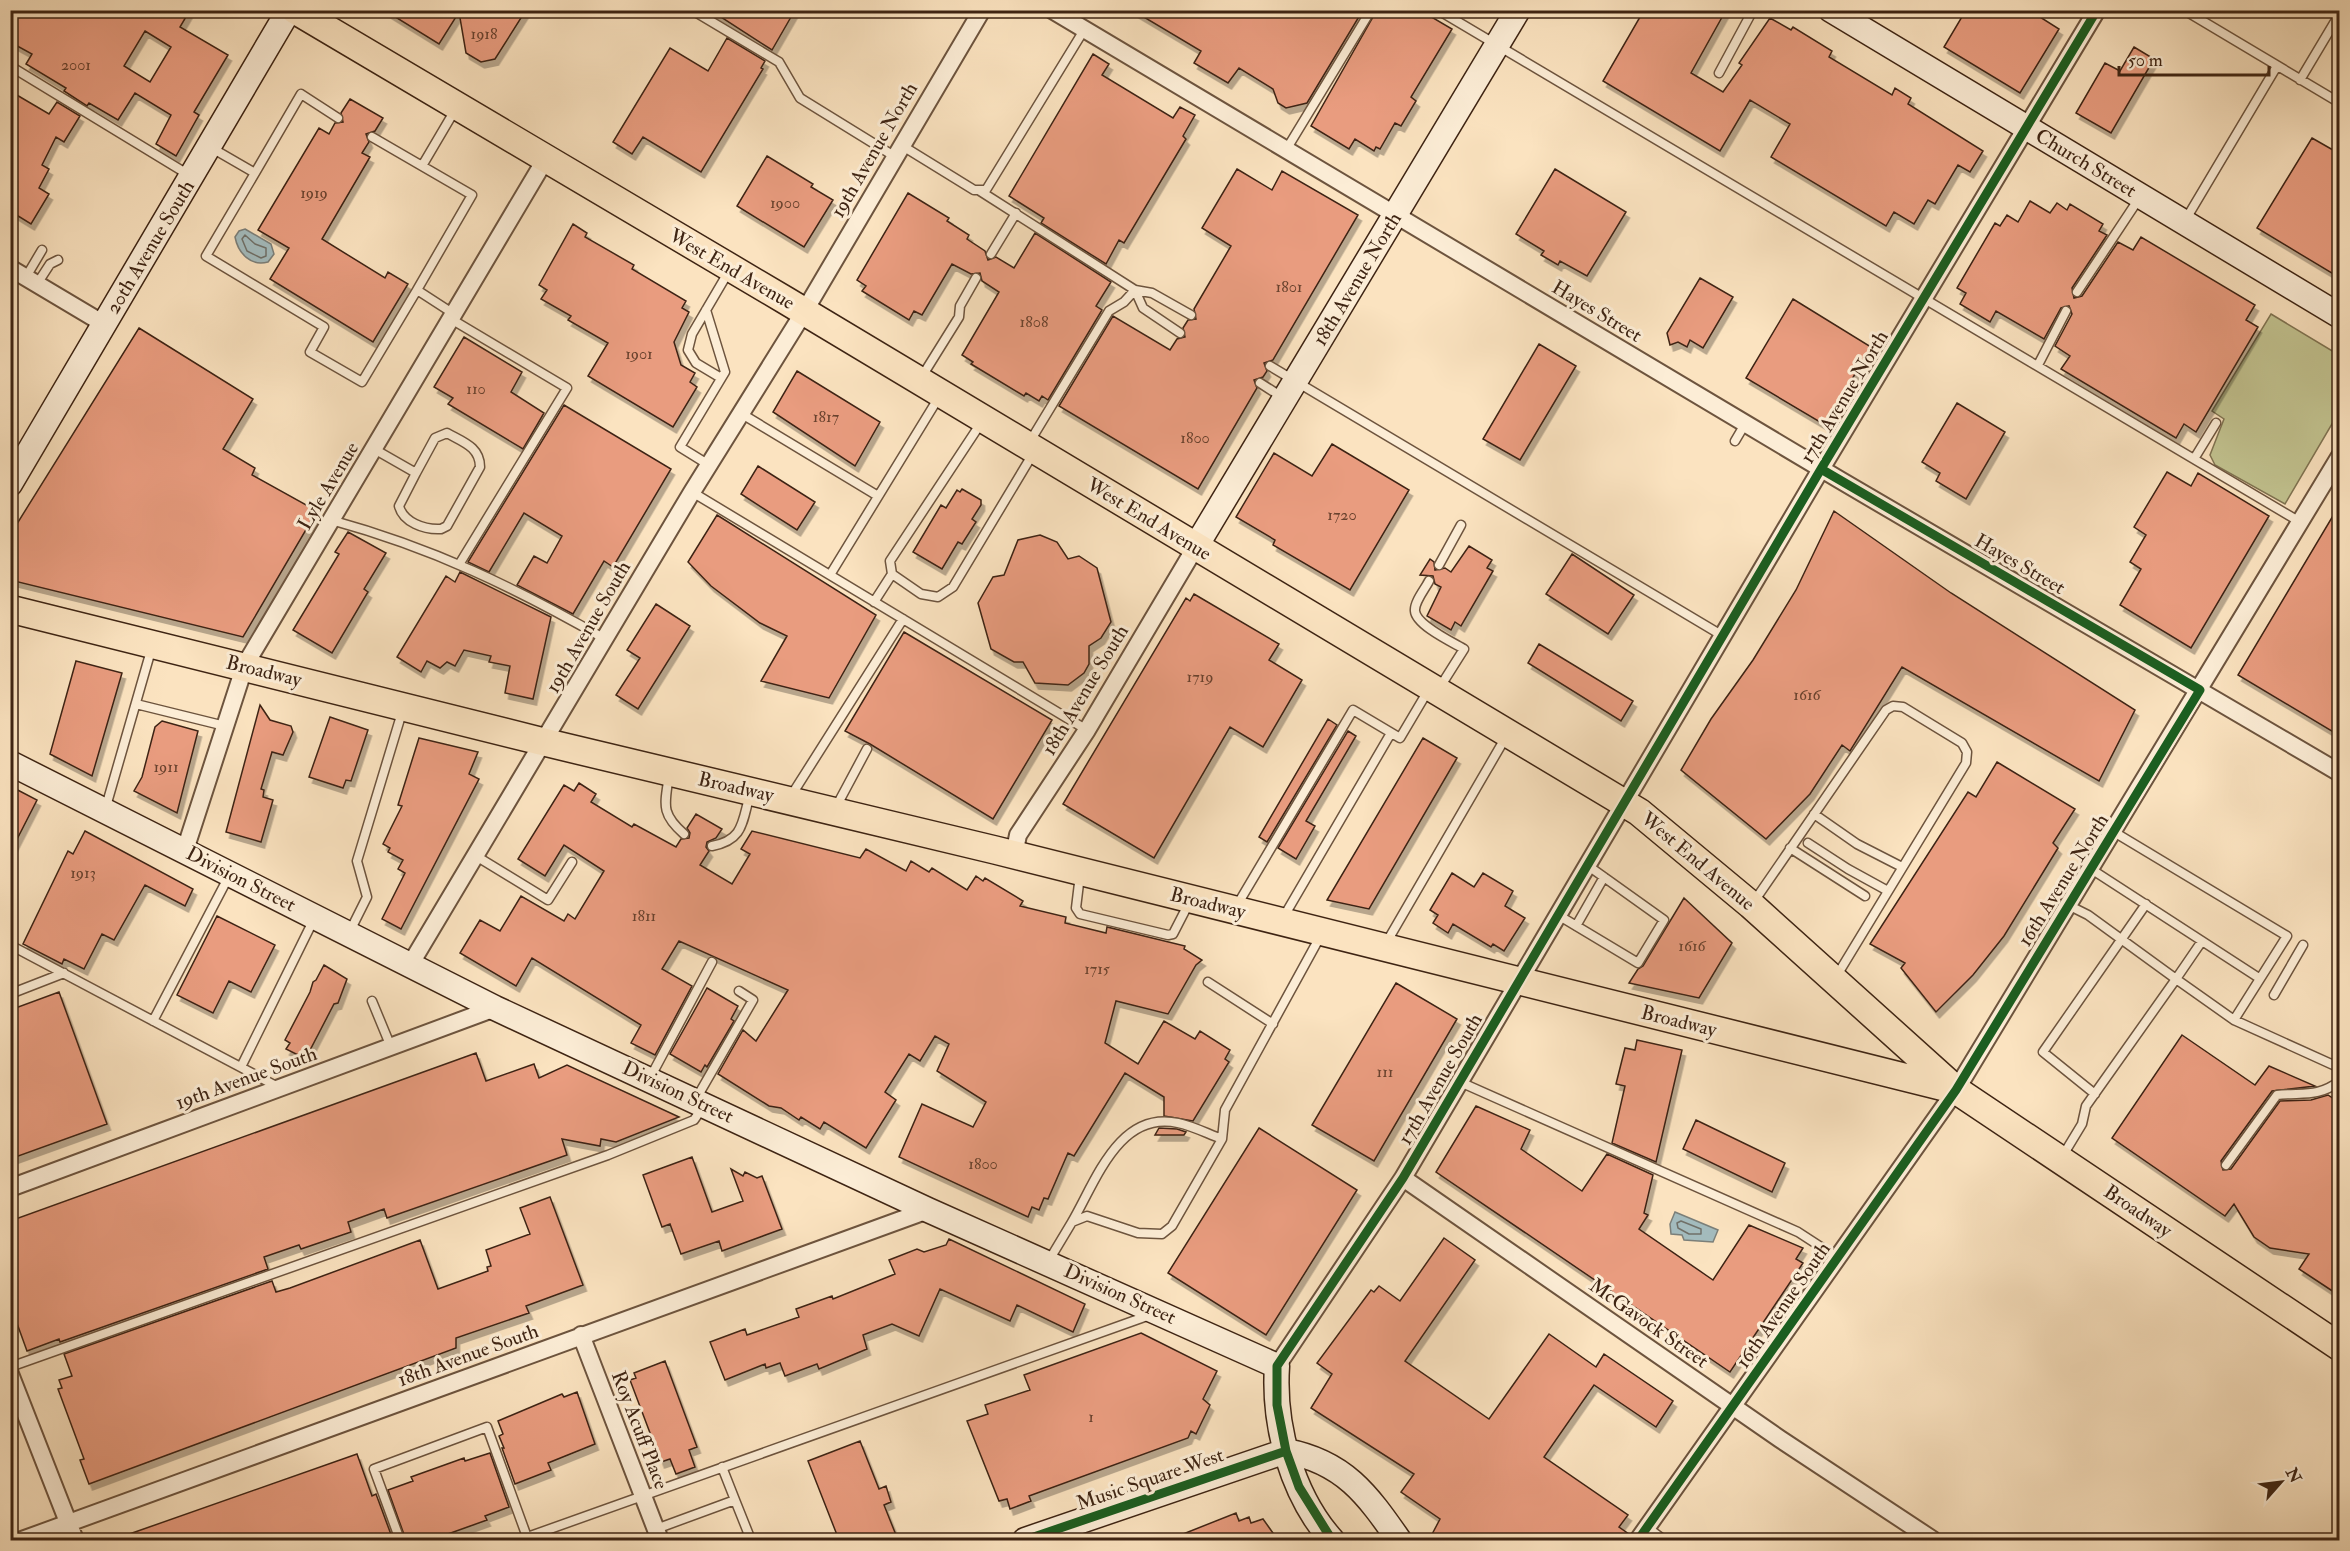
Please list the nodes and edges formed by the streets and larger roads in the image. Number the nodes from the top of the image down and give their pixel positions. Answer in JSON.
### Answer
{"nodes":[{"id":1,"x":289,"y":10,"type":"edge"},
{"id":2,"x":295,"y":10,"type":"edge"},
{"id":3,"x":982,"y":10,"type":"edge"},
{"id":4,"x":1052,"y":10,"type":"edge"},
{"id":5,"x":1518,"y":10,"type":"edge"},
{"id":6,"x":1831,"y":10,"type":"edge"},
{"id":7,"x":2097,"y":10,"type":"edge"},
{"id":8,"x":2028,"y":127,"type":"junction"},
{"id":9,"x":544,"y":160,"type":"junction"},
{"id":10,"x":1396,"y":215,"type":"junction"},
{"id":11,"x":10,"y":268,"type":"edge"},
{"id":12,"x":804,"y":312,"type":"junction"},
{"id":13,"x":2340,"y":316,"type":"edge"},
{"id":14,"x":104,"y":324,"type":"junction"},
{"id":15,"x":2340,"y":456,"type":"edge"},
{"id":16,"x":1821,"y":469,"type":"junction"},
{"id":17,"x":12,"y":477,"type":"edge"},
{"id":18,"x":1195,"y":548,"type":"junction"},
{"id":19,"x":10,"y":609,"type":"edge"},
{"id":20,"x":244,"y":665,"type":"junction"},
{"id":21,"x":2200,"y":690,"type":"junction"},
{"id":22,"x":544,"y":742,"type":"junction"},
{"id":23,"x":10,"y":763,"type":"edge"},
{"id":24,"x":2340,"y":773,"type":"edge"},
{"id":25,"x":1624,"y":803,"type":"junction"},
{"id":26,"x":185,"y":850,"type":"junction"},
{"id":27,"x":1014,"y":855,"type":"junction"},
{"id":28,"x":410,"y":965,"type":"junction"},
{"id":29,"x":1518,"y":981,"type":"junction"},
{"id":30,"x":495,"y":1008,"type":"junction"},
{"id":31,"x":1956,"y":1090,"type":"junction"},
{"id":32,"x":1403,"y":1178,"type":"junction"},
{"id":33,"x":10,"y":1188,"type":"edge"},
{"id":34,"x":928,"y":1209,"type":"junction"},
{"id":35,"x":581,"y":1335,"type":"junction"},
{"id":36,"x":2340,"y":1347,"type":"edge"},
{"id":37,"x":1277,"y":1366,"type":"junction"},
{"id":38,"x":10,"y":1374,"type":"edge"},
{"id":39,"x":1734,"y":1407,"type":"junction"},
{"id":40,"x":1286,"y":1451,"type":"junction"},
{"id":41,"x":69,"y":1524,"type":"junction"},
{"id":42,"x":1643,"y":1534,"type":"edge"},
{"id":43,"x":658,"y":1535,"type":"edge"},
{"id":44,"x":22,"y":1540,"type":"edge"},
{"id":45,"x":75,"y":1540,"type":"edge"},
{"id":46,"x":1024,"y":1540,"type":"edge"},
{"id":47,"x":1332,"y":1540,"type":"edge"},
{"id":48,"x":1399,"y":1540,"type":"edge"},
{"id":49,"x":1933,"y":1540,"type":"edge"}],
"edges":[{"from":1,"to":14,"type":"main road","name":"20th Avenue South"},
{"from":2,"to":9,"type":"main road","name":"West End Avenue"},
{"from":3,"to":12,"type":"street","name":"19th Avenue North"},
{"from":4,"to":10,"type":"street","name":"Hayes Street"},
{"from":5,"to":10,"type":"main road","name":"18th Avenue North"},
{"from":6,"to":8,"type":"main road","name":"Church Street"},
{"from":7,"to":8,"type":"street","name":"17th Avenue North"},
{"from":8,"to":13,"type":"main road","name":"Church Street"},
{"from":8,"to":16,"type":"street","name":"17th Avenue North"},
{"from":9,"to":12,"type":"main road","name":"West End Avenue"},
{"from":9,"to":20,"type":"street","name":"Lyle Avenue"},
{"from":10,"to":16,"type":"street","name":"Hayes Street"},
{"from":10,"to":18,"type":"main road","name":"18th Avenue North"},
{"from":11,"to":14,"type":"street"},
{"from":12,"to":18,"type":"main road","name":"West End Avenue"},
{"from":12,"to":22,"type":"street","name":"19th Avenue South"},
{"from":14,"to":17,"type":"main road","name":"20th Avenue South"},
{"from":15,"to":21,"type":"street","name":"16th Avenue North"},
{"from":16,"to":21,"type":"street","name":"Hayes Street"},
{"from":16,"to":25,"type":"street","name":"17th Avenue North"},
{"from":18,"to":25,"type":"main road","name":"West End Avenue"},
{"from":18,"to":27,"type":"street","name":"18th Avenue South"},
{"from":19,"to":20,"type":"main road","name":"Broadway"},
{"from":20,"to":22,"type":"main road","name":"Broadway"},
{"from":20,"to":26,"type":"street","name":"Lyle Avenue"},
{"from":21,"to":24,"type":"street","name":"Hayes Street"},
{"from":21,"to":31,"type":"street","name":"16th Avenue North"},
{"from":22,"to":27,"type":"main road","name":"Broadway"},
{"from":22,"to":28,"type":"street","name":"19th Avenue South"},
{"from":23,"to":26,"type":"main road","name":"Division Street"},
{"from":25,"to":29,"type":"street","name":"17th Avenue South"},
{"from":25,"to":31,"type":"main road","name":"West End Avenue"},
{"from":26,"to":28,"type":"main road","name":"Division Street"},
{"from":27,"to":29,"type":"main road","name":"Broadway"},
{"from":28,"to":30,"type":"main road","name":"Division Street"},
{"from":29,"to":31,"type":"main road","name":"Broadway"},
{"from":29,"to":32,"type":"street","name":"17th Avenue South"},
{"from":30,"to":33,"type":"street","name":"19th Avenue South"},
{"from":30,"to":34,"type":"main road","name":"Division Street"},
{"from":31,"to":36,"type":"main road","name":"Broadway"},
{"from":31,"to":39,"type":"street","name":"16th Avenue South"},
{"from":32,"to":37,"type":"street","name":"17th Avenue South"},
{"from":32,"to":39,"type":"street","name":"McGavock Street"},
{"from":34,"to":35,"type":"street","name":"18th Avenue South"},
{"from":34,"to":37,"type":"main road","name":"Division Street"},
{"from":35,"to":41,"type":"street","name":"18th Avenue South"},
{"from":35,"to":43,"type":"street","name":"Roy Acuff Place"},
{"from":37,"to":40,"type":"main road"},
{"from":38,"to":41,"type":"street"},
{"from":39,"to":42,"type":"street","name":"16th Avenue South"},
{"from":39,"to":49,"type":"street","name":"McGavock Street"},
{"from":40,"to":46,"type":"main road","name":"Music Square West"},
{"from":40,"to":47,"type":"main road"},
{"from":40,"to":48,"type":"main road"},
{"from":41,"to":44,"type":"street","name":"18th Avenue South"},
{"from":41,"to":45,"type":"street"}]}
